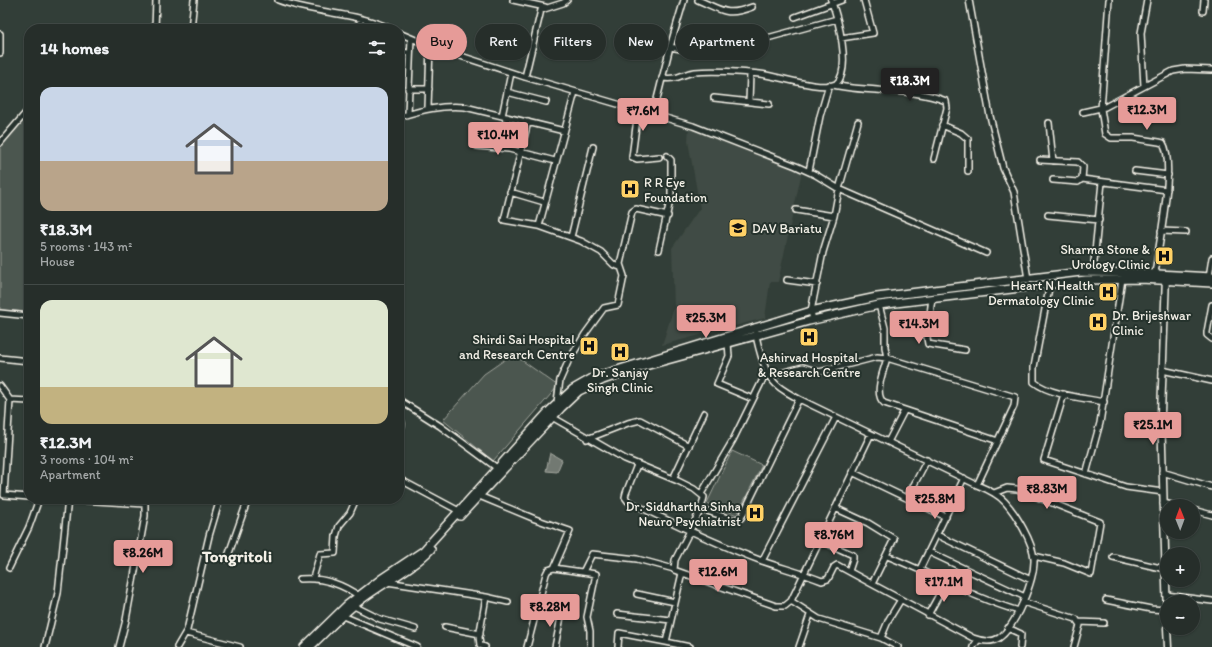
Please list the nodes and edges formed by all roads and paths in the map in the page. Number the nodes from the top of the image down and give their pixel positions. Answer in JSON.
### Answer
{"nodes":[{"id":1,"x":156,"y":0,"type":"edge"},
{"id":2,"x":194,"y":0,"type":"edge"},
{"id":3,"x":278,"y":0,"type":"edge"},
{"id":4,"x":513,"y":0,"type":"edge"},
{"id":5,"x":567,"y":0,"type":"edge"},
{"id":6,"x":684,"y":0,"type":"edge"},
{"id":7,"x":698,"y":0,"type":"edge"},
{"id":8,"x":842,"y":0,"type":"edge"},
{"id":9,"x":864,"y":0,"type":"edge"},
{"id":10,"x":969,"y":0,"type":"edge"},
{"id":11,"x":1109,"y":0,"type":"edge"},
{"id":12,"x":1147,"y":0,"type":"edge"},
{"id":13,"x":1204,"y":0,"type":"edge"},
{"id":14,"x":832,"y":2,"type":"edge"},
{"id":15,"x":546,"y":7,"type":"junction"},
{"id":16,"x":752,"y":7,"type":"dead end"},
{"id":17,"x":1203,"y":11,"type":"dead end"},
{"id":18,"x":795,"y":17,"type":"dead end"},
{"id":19,"x":360,"y":19,"type":"junction"},
{"id":20,"x":837,"y":19,"type":"junction"},
{"id":21,"x":155,"y":24,"type":"edge"},
{"id":22,"x":192,"y":24,"type":"edge"},
{"id":23,"x":360,"y":24,"type":"edge"},
{"id":24,"x":376,"y":24,"type":"edge"},
{"id":25,"x":0,"y":34,"type":"edge"},
{"id":26,"x":404,"y":35,"type":"edge"},
{"id":27,"x":411,"y":38,"type":"junction"},
{"id":28,"x":840,"y":38,"type":"junction"},
{"id":29,"x":416,"y":40,"type":"edge"},
{"id":30,"x":670,"y":47,"type":"junction"},
{"id":31,"x":404,"y":52,"type":"edge"},
{"id":32,"x":0,"y":53,"type":"edge"},
{"id":33,"x":409,"y":53,"type":"junction"},
{"id":34,"x":467,"y":58,"type":"edge"},
{"id":35,"x":430,"y":60,"type":"edge"},
{"id":36,"x":1212,"y":70,"type":"edge"},
{"id":37,"x":512,"y":73,"type":"junction"},
{"id":38,"x":750,"y":73,"type":"junction"},
{"id":39,"x":525,"y":77,"type":"junction"},
{"id":40,"x":662,"y":78,"type":"junction"},
{"id":41,"x":831,"y":85,"type":"junction"},
{"id":42,"x":1144,"y":86,"type":"junction"},
{"id":43,"x":408,"y":89,"type":"junction"},
{"id":44,"x":429,"y":89,"type":"junction"},
{"id":45,"x":507,"y":92,"type":"junction"},
{"id":46,"x":575,"y":92,"type":"junction"},
{"id":47,"x":714,"y":98,"type":"dead end"},
{"id":48,"x":546,"y":102,"type":"dead end"},
{"id":49,"x":749,"y":102,"type":"junction"},
{"id":50,"x":770,"y":104,"type":"dead end"},
{"id":51,"x":428,"y":108,"type":"junction"},
{"id":52,"x":1101,"y":109,"type":"junction"},
{"id":53,"x":638,"y":111,"type":"junction"},
{"id":54,"x":1083,"y":112,"type":"dead end"},
{"id":55,"x":408,"y":114,"type":"junction"},
{"id":56,"x":24,"y":115,"type":"edge"},
{"id":57,"x":404,"y":115,"type":"edge"},
{"id":58,"x":653,"y":115,"type":"junction"},
{"id":59,"x":504,"y":116,"type":"junction"},
{"id":60,"x":528,"y":122,"type":"junction"},
{"id":61,"x":858,"y":122,"type":"dead end"},
{"id":62,"x":1048,"y":123,"type":"dead end"},
{"id":63,"x":942,"y":125,"type":"junction"},
{"id":64,"x":564,"y":131,"type":"junction"},
{"id":65,"x":0,"y":143,"type":"edge"},
{"id":66,"x":477,"y":146,"type":"dead end"},
{"id":67,"x":593,"y":147,"type":"dead end"},
{"id":68,"x":498,"y":148,"type":"junction"},
{"id":69,"x":520,"y":152,"type":"junction"},
{"id":70,"x":666,"y":156,"type":"dead end"},
{"id":71,"x":659,"y":157,"type":"dead end"},
{"id":72,"x":934,"y":159,"type":"dead end"},
{"id":73,"x":1040,"y":160,"type":"dead end"},
{"id":74,"x":556,"y":161,"type":"junction"},
{"id":75,"x":1052,"y":161,"type":"junction"},
{"id":76,"x":808,"y":171,"type":"junction"},
{"id":77,"x":968,"y":171,"type":"dead end"},
{"id":78,"x":1135,"y":171,"type":"dead end"},
{"id":79,"x":1168,"y":175,"type":"junction"},
{"id":80,"x":1082,"y":179,"type":"junction"},
{"id":81,"x":1053,"y":180,"type":"dead end"},
{"id":82,"x":1102,"y":182,"type":"junction"},
{"id":83,"x":839,"y":189,"type":"junction"},
{"id":84,"x":1167,"y":190,"type":"junction"},
{"id":85,"x":510,"y":192,"type":"junction"},
{"id":86,"x":544,"y":202,"type":"junction"},
{"id":87,"x":796,"y":210,"type":"dead end"},
{"id":88,"x":1048,"y":215,"type":"dead end"},
{"id":89,"x":668,"y":216,"type":"junction"},
{"id":90,"x":834,"y":216,"type":"junction"},
{"id":91,"x":1099,"y":220,"type":"junction"},
{"id":92,"x":539,"y":226,"type":"junction"},
{"id":93,"x":1160,"y":231,"type":"junction"},
{"id":94,"x":1186,"y":232,"type":"dead end"},
{"id":95,"x":571,"y":238,"type":"junction"},
{"id":96,"x":659,"y":250,"type":"dead end"},
{"id":97,"x":986,"y":253,"type":"dead end"},
{"id":98,"x":1212,"y":258,"type":"edge"},
{"id":99,"x":620,"y":267,"type":"junction"},
{"id":100,"x":1093,"y":272,"type":"junction"},
{"id":101,"x":1155,"y":274,"type":"junction"},
{"id":102,"x":1166,"y":277,"type":"junction"},
{"id":103,"x":1028,"y":279,"type":"junction"},
{"id":104,"x":1122,"y":279,"type":"junction"},
{"id":105,"x":1211,"y":279,"type":"edge"},
{"id":106,"x":788,"y":280,"type":"dead end"},
{"id":107,"x":1050,"y":283,"type":"junction"},
{"id":108,"x":817,"y":284,"type":"junction"},
{"id":109,"x":932,"y":298,"type":"junction"},
{"id":110,"x":879,"y":305,"type":"junction"},
{"id":111,"x":1212,"y":306,"type":"edge"},
{"id":112,"x":811,"y":311,"type":"junction"},
{"id":113,"x":0,"y":313,"type":"edge"},
{"id":114,"x":24,"y":315,"type":"edge"},
{"id":115,"x":813,"y":320,"type":"junction"},
{"id":116,"x":755,"y":327,"type":"junction"},
{"id":117,"x":756,"y":336,"type":"junction"},
{"id":118,"x":719,"y":338,"type":"junction"},
{"id":119,"x":1212,"y":339,"type":"edge"},
{"id":120,"x":728,"y":343,"type":"junction"},
{"id":121,"x":720,"y":345,"type":"junction"},
{"id":122,"x":964,"y":350,"type":"dead end"},
{"id":123,"x":0,"y":358,"type":"edge"},
{"id":124,"x":887,"y":358,"type":"junction"},
{"id":125,"x":24,"y":360,"type":"edge"},
{"id":126,"x":1162,"y":370,"type":"junction"},
{"id":127,"x":768,"y":373,"type":"junction"},
{"id":128,"x":1212,"y":381,"type":"edge"},
{"id":129,"x":0,"y":386,"type":"edge"},
{"id":130,"x":1064,"y":394,"type":"junction"},
{"id":131,"x":753,"y":399,"type":"junction"},
{"id":132,"x":799,"y":399,"type":"junction"},
{"id":133,"x":10,"y":400,"type":"junction"},
{"id":134,"x":24,"y":401,"type":"edge"},
{"id":135,"x":557,"y":402,"type":"junction"},
{"id":136,"x":1104,"y":402,"type":"junction"},
{"id":137,"x":404,"y":403,"type":"edge"},
{"id":138,"x":904,"y":411,"type":"junction"},
{"id":139,"x":704,"y":413,"type":"dead end"},
{"id":140,"x":552,"y":417,"type":"junction"},
{"id":141,"x":836,"y":417,"type":"junction"},
{"id":142,"x":871,"y":434,"type":"junction"},
{"id":143,"x":587,"y":439,"type":"junction"},
{"id":144,"x":998,"y":441,"type":"junction"},
{"id":145,"x":888,"y":442,"type":"junction"},
{"id":146,"x":689,"y":446,"type":"junction"},
{"id":147,"x":927,"y":460,"type":"junction"},
{"id":148,"x":637,"y":465,"type":"junction"},
{"id":149,"x":497,"y":468,"type":"junction"},
{"id":150,"x":852,"y":472,"type":"junction"},
{"id":151,"x":1162,"y":472,"type":"junction"},
{"id":152,"x":1086,"y":474,"type":"junction"},
{"id":153,"x":964,"y":478,"type":"junction"},
{"id":154,"x":673,"y":479,"type":"junction"},
{"id":155,"x":404,"y":482,"type":"edge"},
{"id":156,"x":977,"y":485,"type":"junction"},
{"id":157,"x":1212,"y":487,"type":"edge"},
{"id":158,"x":1163,"y":492,"type":"junction"},
{"id":159,"x":994,"y":493,"type":"junction"},
{"id":160,"x":701,"y":494,"type":"junction"},
{"id":161,"x":477,"y":495,"type":"junction"},
{"id":162,"x":24,"y":497,"type":"edge"},
{"id":163,"x":907,"y":498,"type":"junction"},
{"id":164,"x":1163,"y":499,"type":"edge"},
{"id":165,"x":37,"y":504,"type":"edge"},
{"id":166,"x":67,"y":504,"type":"edge"},
{"id":167,"x":145,"y":504,"type":"edge"},
{"id":168,"x":219,"y":504,"type":"edge"},
{"id":169,"x":246,"y":504,"type":"edge"},
{"id":170,"x":354,"y":504,"type":"edge"},
{"id":171,"x":835,"y":508,"type":"junction"},
{"id":172,"x":701,"y":509,"type":"junction"},
{"id":173,"x":459,"y":511,"type":"junction"},
{"id":174,"x":1200,"y":512,"type":"edge"},
{"id":175,"x":1212,"y":515,"type":"edge"},
{"id":176,"x":946,"y":517,"type":"junction"},
{"id":177,"x":689,"y":531,"type":"junction"},
{"id":178,"x":937,"y":534,"type":"junction"},
{"id":179,"x":820,"y":540,"type":"junction"},
{"id":180,"x":929,"y":552,"type":"junction"},
{"id":181,"x":887,"y":556,"type":"junction"},
{"id":182,"x":1034,"y":556,"type":"junction"},
{"id":183,"x":1113,"y":557,"type":"dead end"},
{"id":184,"x":227,"y":559,"type":"dead end"},
{"id":185,"x":762,"y":561,"type":"junction"},
{"id":186,"x":1160,"y":567,"type":"edge"},
{"id":187,"x":9,"y":568,"type":"dead end"},
{"id":188,"x":554,"y":568,"type":"junction"},
{"id":189,"x":674,"y":569,"type":"junction"},
{"id":190,"x":920,"y":569,"type":"junction"},
{"id":191,"x":849,"y":571,"type":"junction"},
{"id":192,"x":583,"y":572,"type":"junction"},
{"id":193,"x":682,"y":573,"type":"junction"},
{"id":194,"x":804,"y":574,"type":"junction"},
{"id":195,"x":313,"y":578,"type":"junction"},
{"id":196,"x":300,"y":579,"type":"dead end"},
{"id":197,"x":1031,"y":580,"type":"junction"},
{"id":198,"x":387,"y":582,"type":"junction"},
{"id":199,"x":946,"y":582,"type":"junction"},
{"id":200,"x":872,"y":584,"type":"junction"},
{"id":201,"x":1166,"y":587,"type":"edge"},
{"id":202,"x":637,"y":594,"type":"dead end"},
{"id":203,"x":1166,"y":595,"type":"edge"},
{"id":204,"x":360,"y":596,"type":"junction"},
{"id":205,"x":486,"y":597,"type":"junction"},
{"id":206,"x":1200,"y":599,"type":"edge"},
{"id":207,"x":1024,"y":600,"type":"junction"},
{"id":208,"x":1106,"y":600,"type":"dead end"},
{"id":209,"x":791,"y":601,"type":"junction"},
{"id":210,"x":900,"y":601,"type":"junction"},
{"id":211,"x":1212,"y":601,"type":"edge"},
{"id":212,"x":508,"y":602,"type":"dead end"},
{"id":213,"x":675,"y":602,"type":"junction"},
{"id":214,"x":354,"y":606,"type":"junction"},
{"id":215,"x":1160,"y":610,"type":"edge"},
{"id":216,"x":1019,"y":611,"type":"junction"},
{"id":217,"x":562,"y":612,"type":"dead end"},
{"id":218,"x":617,"y":614,"type":"dead end"},
{"id":219,"x":810,"y":615,"type":"junction"},
{"id":220,"x":928,"y":615,"type":"junction"},
{"id":221,"x":343,"y":616,"type":"junction"},
{"id":222,"x":671,"y":620,"type":"junction"},
{"id":223,"x":1079,"y":622,"type":"junction"},
{"id":224,"x":1104,"y":623,"type":"dead end"},
{"id":225,"x":445,"y":627,"type":"dead end"},
{"id":226,"x":1008,"y":628,"type":"junction"},
{"id":227,"x":415,"y":629,"type":"dead end"},
{"id":228,"x":186,"y":633,"type":"junction"},
{"id":229,"x":480,"y":634,"type":"junction"},
{"id":230,"x":1168,"y":635,"type":"edge"},
{"id":231,"x":881,"y":638,"type":"junction"},
{"id":232,"x":978,"y":640,"type":"junction"},
{"id":233,"x":666,"y":642,"type":"junction"},
{"id":234,"x":45,"y":647,"type":"edge"},
{"id":235,"x":119,"y":647,"type":"edge"},
{"id":236,"x":177,"y":647,"type":"edge"},
{"id":237,"x":240,"y":647,"type":"edge"},
{"id":238,"x":304,"y":647,"type":"edge"},
{"id":239,"x":310,"y":647,"type":"edge"},
{"id":240,"x":417,"y":647,"type":"edge"},
{"id":241,"x":485,"y":647,"type":"edge"},
{"id":242,"x":527,"y":647,"type":"edge"},
{"id":243,"x":555,"y":647,"type":"edge"},
{"id":244,"x":590,"y":647,"type":"edge"},
{"id":245,"x":618,"y":647,"type":"edge"},
{"id":246,"x":690,"y":647,"type":"edge"},
{"id":247,"x":799,"y":647,"type":"edge"},
{"id":248,"x":898,"y":647,"type":"edge"},
{"id":249,"x":973,"y":647,"type":"edge"},
{"id":250,"x":1020,"y":647,"type":"edge"},
{"id":251,"x":1074,"y":647,"type":"edge"},
{"id":252,"x":1168,"y":647,"type":"edge"}],
"edges":[{"from":1,"to":21,"type":"street"},
{"from":2,"to":22,"type":"street"},
{"from":3,"to":19,"type":"street"},
{"from":4,"to":15,"type":"street"},
{"from":5,"to":15,"type":"street"},
{"from":6,"to":30,"type":"street"},
{"from":7,"to":16,"type":"street"},
{"from":8,"to":14,"type":"street"},
{"from":9,"to":28,"type":"street"},
{"from":10,"to":103,"type":"street"},
{"from":11,"to":52,"type":"street"},
{"from":12,"to":42,"type":"street"},
{"from":13,"to":17,"type":"street"},
{"from":14,"to":18,"type":"street"},
{"from":14,"to":20,"type":"street"},
{"from":15,"to":39,"type":"street"},
{"from":19,"to":23,"type":"street"},
{"from":19,"to":24,"type":"street"},
{"from":20,"to":28,"type":"street"},
{"from":20,"to":30,"type":"street"},
{"from":25,"to":32,"type":"street"},
{"from":26,"to":27,"type":"street"},
{"from":27,"to":29,"type":"street"},
{"from":27,"to":33,"type":"street"},
{"from":28,"to":41,"type":"street"},
{"from":30,"to":40,"type":"street"},
{"from":31,"to":33,"type":"street"},
{"from":33,"to":43,"type":"street"},
{"from":34,"to":37,"type":"street"},
{"from":35,"to":44,"type":"street"},
{"from":36,"to":42,"type":"street"},
{"from":37,"to":39,"type":"street"},
{"from":37,"to":45,"type":"street"},
{"from":38,"to":40,"type":"street"},
{"from":38,"to":41,"type":"street"},
{"from":38,"to":49,"type":"street"},
{"from":39,"to":46,"type":"street"},
{"from":40,"to":58,"type":"street"},
{"from":41,"to":63,"type":"street"},
{"from":41,"to":76,"type":"street"},
{"from":42,"to":52,"type":"street"},
{"from":43,"to":44,"type":"street"},
{"from":43,"to":55,"type":"street"},
{"from":44,"to":51,"type":"street"},
{"from":45,"to":48,"type":"street"},
{"from":45,"to":59,"type":"street"},
{"from":46,"to":53,"type":"street"},
{"from":46,"to":64,"type":"street"},
{"from":47,"to":49,"type":"street"},
{"from":49,"to":50,"type":"street"},
{"from":51,"to":55,"type":"street"},
{"from":51,"to":59,"type":"street"},
{"from":52,"to":54,"type":"street"},
{"from":52,"to":79,"type":"street"},
{"from":53,"to":58,"type":"street"},
{"from":53,"to":71,"type":"street"},
{"from":55,"to":57,"type":"street"},
{"from":56,"to":65,"type":"street"},
{"from":58,"to":76,"type":"street"},
{"from":59,"to":60,"type":"street"},
{"from":59,"to":68,"type":"street"},
{"from":60,"to":64,"type":"street"},
{"from":60,"to":69,"type":"street"},
{"from":61,"to":83,"type":"street"},
{"from":62,"to":75,"type":"street"},
{"from":63,"to":72,"type":"street"},
{"from":63,"to":77,"type":"street"},
{"from":64,"to":74,"type":"street"},
{"from":66,"to":68,"type":"street"},
{"from":67,"to":95,"type":"street"},
{"from":68,"to":69,"type":"street"},
{"from":69,"to":74,"type":"street"},
{"from":69,"to":85,"type":"street"},
{"from":70,"to":89,"type":"street"},
{"from":73,"to":75,"type":"street"},
{"from":74,"to":86,"type":"street"},
{"from":75,"to":80,"type":"street"},
{"from":76,"to":83,"type":"street"},
{"from":78,"to":79,"type":"street"},
{"from":79,"to":84,"type":"street"},
{"from":80,"to":81,"type":"street"},
{"from":80,"to":82,"type":"street"},
{"from":82,"to":84,"type":"street"},
{"from":82,"to":91,"type":"street"},
{"from":83,"to":90,"type":"street"},
{"from":83,"to":97,"type":"street"},
{"from":84,"to":93,"type":"street"},
{"from":85,"to":86,"type":"street"},
{"from":85,"to":92,"type":"street"},
{"from":86,"to":92,"type":"street"},
{"from":87,"to":90,"type":"street"},
{"from":88,"to":91,"type":"street"},
{"from":89,"to":96,"type":"street"},
{"from":89,"to":99,"type":"street"},
{"from":90,"to":108,"type":"street"},
{"from":91,"to":100,"type":"street"},
{"from":92,"to":95,"type":"street"},
{"from":93,"to":94,"type":"street"},
{"from":93,"to":101,"type":"street"},
{"from":95,"to":99,"type":"street"},
{"from":98,"to":105,"type":"street"},
{"from":99,"to":135,"type":"street"},
{"from":100,"to":101,"type":"main road"},
{"from":100,"to":103,"type":"main road"},
{"from":101,"to":102,"type":"main road"},
{"from":102,"to":104,"type":"main road"},
{"from":102,"to":105,"type":"main road"},
{"from":102,"to":126,"type":"street"},
{"from":103,"to":112,"type":"main road"},
{"from":104,"to":107,"type":"main road"},
{"from":104,"to":136,"type":"street"},
{"from":106,"to":108,"type":"street"},
{"from":107,"to":109,"type":"main road"},
{"from":107,"to":130,"type":"street"},
{"from":108,"to":112,"type":"street"},
{"from":109,"to":110,"type":"main road"},
{"from":109,"to":122,"type":"street"},
{"from":110,"to":115,"type":"main road"},
{"from":110,"to":124,"type":"street"},
{"from":111,"to":119,"type":"street"},
{"from":112,"to":115,"type":"street"},
{"from":112,"to":116,"type":"main road"},
{"from":113,"to":114,"type":"street"},
{"from":115,"to":117,"type":"main road"},
{"from":116,"to":117,"type":"street"},
{"from":116,"to":118,"type":"main road"},
{"from":117,"to":120,"type":"main road"},
{"from":117,"to":127,"type":"street"},
{"from":118,"to":121,"type":"street"},
{"from":118,"to":135,"type":"main road"},
{"from":120,"to":121,"type":"main road"},
{"from":120,"to":131,"type":"street"},
{"from":121,"to":140,"type":"main road"},
{"from":123,"to":125,"type":"street"},
{"from":124,"to":127,"type":"street"},
{"from":124,"to":138,"type":"street"},
{"from":124,"to":144,"type":"street"},
{"from":126,"to":128,"type":"street"},
{"from":126,"to":151,"type":"street"},
{"from":127,"to":131,"type":"street"},
{"from":127,"to":132,"type":"street"},
{"from":129,"to":133,"type":"street"},
{"from":130,"to":136,"type":"street"},
{"from":130,"to":152,"type":"street"},
{"from":131,"to":160,"type":"street"},
{"from":132,"to":141,"type":"street"},
{"from":132,"to":172,"type":"street"},
{"from":133,"to":134,"type":"street"},
{"from":133,"to":162,"type":"street"},
{"from":135,"to":149,"type":"main road"},
{"from":136,"to":152,"type":"street"},
{"from":137,"to":149,"type":"street"},
{"from":138,"to":144,"type":"street"},
{"from":138,"to":145,"type":"street"},
{"from":139,"to":146,"type":"street"},
{"from":140,"to":143,"type":"street"},
{"from":140,"to":161,"type":"main road"},
{"from":141,"to":142,"type":"street"},
{"from":141,"to":185,"type":"street"},
{"from":142,"to":145,"type":"street"},
{"from":142,"to":150,"type":"street"},
{"from":143,"to":146,"type":"street"},
{"from":143,"to":148,"type":"street"},
{"from":144,"to":156,"type":"street"},
{"from":145,"to":147,"type":"street"},
{"from":146,"to":154,"type":"street"},
{"from":147,"to":153,"type":"street"},
{"from":147,"to":163,"type":"street"},
{"from":148,"to":154,"type":"street"},
{"from":148,"to":177,"type":"street"},
{"from":149,"to":161,"type":"main road"},
{"from":150,"to":163,"type":"street"},
{"from":150,"to":171,"type":"street"},
{"from":151,"to":157,"type":"street"},
{"from":151,"to":158,"type":"street"},
{"from":152,"to":158,"type":"street"},
{"from":153,"to":156,"type":"street"},
{"from":153,"to":176,"type":"street"},
{"from":154,"to":160,"type":"street"},
{"from":155,"to":173,"type":"street"},
{"from":156,"to":159,"type":"street"},
{"from":158,"to":164,"type":"street"},
{"from":159,"to":182,"type":"street"},
{"from":159,"to":182,"type":"street"},
{"from":160,"to":172,"type":"street"},
{"from":161,"to":173,"type":"main road"},
{"from":161,"to":188,"type":"street"},
{"from":161,"to":198,"type":"main road"},
{"from":163,"to":176,"type":"street"},
{"from":165,"to":187,"type":"street"},
{"from":166,"to":234,"type":"street"},
{"from":167,"to":235,"type":"street"},
{"from":168,"to":228,"type":"street"},
{"from":169,"to":184,"type":"street"},
{"from":170,"to":195,"type":"street"},
{"from":171,"to":179,"type":"street"},
{"from":171,"to":181,"type":"street"},
{"from":172,"to":177,"type":"street"},
{"from":173,"to":204,"type":"main road"},
{"from":174,"to":175,"type":"street"},
{"from":176,"to":178,"type":"street"},
{"from":177,"to":185,"type":"street"},
{"from":177,"to":189,"type":"street"},
{"from":178,"to":180,"type":"street"},
{"from":178,"to":197,"type":"street"},
{"from":179,"to":191,"type":"street"},
{"from":179,"to":194,"type":"street"},
{"from":180,"to":190,"type":"street"},
{"from":180,"to":207,"type":"street"},
{"from":181,"to":190,"type":"street"},
{"from":181,"to":200,"type":"street"},
{"from":182,"to":197,"type":"street"},
{"from":183,"to":186,"type":"street"},
{"from":185,"to":194,"type":"street"},
{"from":188,"to":192,"type":"street"},
{"from":188,"to":242,"type":"street"},
{"from":189,"to":192,"type":"street"},
{"from":189,"to":193,"type":"street"},
{"from":190,"to":199,"type":"street"},
{"from":191,"to":194,"type":"street"},
{"from":191,"to":200,"type":"street"},
{"from":192,"to":244,"type":"street"},
{"from":193,"to":209,"type":"street"},
{"from":193,"to":213,"type":"street"},
{"from":194,"to":209,"type":"street"},
{"from":195,"to":196,"type":"street"},
{"from":195,"to":204,"type":"street"},
{"from":197,"to":207,"type":"street"},
{"from":198,"to":205,"type":"street"},
{"from":198,"to":214,"type":"main road"},
{"from":199,"to":216,"type":"street"},
{"from":199,"to":220,"type":"street"},
{"from":200,"to":210,"type":"street"},
{"from":201,"to":203,"type":"street"},
{"from":202,"to":213,"type":"street"},
{"from":204,"to":238,"type":"main road"},
{"from":205,"to":212,"type":"street"},
{"from":205,"to":229,"type":"street"},
{"from":206,"to":211,"type":"street"},
{"from":207,"to":216,"type":"street"},
{"from":207,"to":223,"type":"street"},
{"from":208,"to":215,"type":"street"},
{"from":209,"to":219,"type":"street"},
{"from":210,"to":220,"type":"street"},
{"from":210,"to":231,"type":"street"},
{"from":213,"to":222,"type":"street"},
{"from":214,"to":221,"type":"main road"},
{"from":214,"to":227,"type":"street"},
{"from":216,"to":226,"type":"street"},
{"from":217,"to":243,"type":"street"},
{"from":218,"to":222,"type":"street"},
{"from":219,"to":231,"type":"street"},
{"from":219,"to":247,"type":"street"},
{"from":220,"to":232,"type":"street"},
{"from":221,"to":239,"type":"main road"},
{"from":221,"to":240,"type":"street"},
{"from":222,"to":233,"type":"street"},
{"from":223,"to":224,"type":"street"},
{"from":223,"to":251,"type":"street"},
{"from":225,"to":229,"type":"street"},
{"from":226,"to":232,"type":"street"},
{"from":226,"to":250,"type":"street"},
{"from":228,"to":236,"type":"street"},
{"from":228,"to":237,"type":"street"},
{"from":229,"to":241,"type":"street"},
{"from":230,"to":252,"type":"street"},
{"from":231,"to":248,"type":"street"},
{"from":232,"to":249,"type":"street"},
{"from":233,"to":245,"type":"street"},
{"from":233,"to":246,"type":"street"}]}
